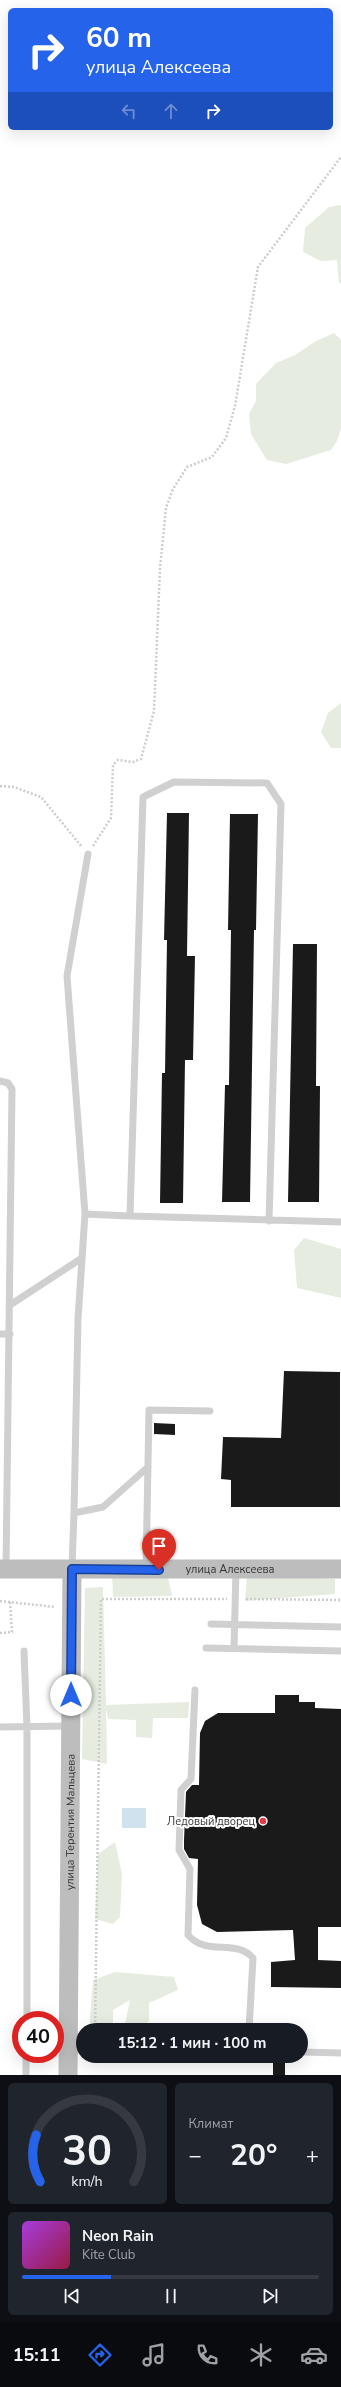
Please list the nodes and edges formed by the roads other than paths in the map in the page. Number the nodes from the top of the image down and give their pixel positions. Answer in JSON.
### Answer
{"nodes":[{"id":1,"x":88,"y":854,"type":"road end"},
{"id":2,"x":0,"y":1081,"type":"edge"},
{"id":3,"x":85,"y":1214,"type":"junction"},
{"id":4,"x":130,"y":1216,"type":"junction"},
{"id":5,"x":269,"y":1220,"type":"junction"},
{"id":6,"x":341,"y":1222,"type":"edge"},
{"id":7,"x":82,"y":1258,"type":"junction"},
{"id":8,"x":10,"y":1305,"type":"junction"},
{"id":9,"x":0,"y":1334,"type":"edge"},
{"id":10,"x":10,"y":1334,"type":"junction"},
{"id":11,"x":210,"y":1411,"type":"dead end"},
{"id":12,"x":148,"y":1467,"type":"junction"},
{"id":13,"x":74,"y":1513,"type":"junction"},
{"id":14,"x":3,"y":1569,"type":"edge"},
{"id":15,"x":72,"y":1569,"type":"junction"},
{"id":16,"x":146,"y":1569,"type":"junction"},
{"id":17,"x":341,"y":1569,"type":"edge"},
{"id":18,"x":236,"y":1570,"type":"junction"},
{"id":19,"x":211,"y":1624,"type":"dead end"},
{"id":20,"x":235,"y":1625,"type":"junction"},
{"id":21,"x":341,"y":1627,"type":"edge"},
{"id":22,"x":206,"y":1648,"type":"dead end"},
{"id":23,"x":234,"y":1649,"type":"junction"},
{"id":24,"x":24,"y":1651,"type":"dead end"},
{"id":25,"x":341,"y":1651,"type":"edge"},
{"id":26,"x":195,"y":1690,"type":"dead end"},
{"id":27,"x":71,"y":1726,"type":"junction"},
{"id":28,"x":0,"y":1727,"type":"edge"},
{"id":29,"x":26,"y":1727,"type":"junction"},
{"id":30,"x":26,"y":2011,"type":"edge"},
{"id":31,"x":249,"y":2023,"type":"edge"},
{"id":32,"x":76,"y":2050,"type":"edge"},
{"id":33,"x":308,"y":2052,"type":"edge"},
{"id":34,"x":341,"y":2053,"type":"edge"},
{"id":35,"x":26,"y":2063,"type":"edge"},
{"id":36,"x":26,"y":2075,"type":"edge"},
{"id":37,"x":68,"y":2075,"type":"edge"}],
"edges":[{"from":1,"to":3,"type":"lane"},
{"from":2,"to":8,"type":"lane"},
{"from":3,"to":4,"type":"lane"},
{"from":3,"to":7,"type":"lane"},
{"from":4,"to":5,"type":"lane"},
{"from":4,"to":5,"type":"lane"},
{"from":5,"to":6,"type":"lane"},
{"from":7,"to":8,"type":"lane"},
{"from":7,"to":13,"type":"lane"},
{"from":8,"to":10,"type":"lane"},
{"from":9,"to":10,"type":"lane"},
{"from":10,"to":14,"type":"lane"},
{"from":11,"to":12,"type":"lane"},
{"from":12,"to":13,"type":"lane"},
{"from":12,"to":16,"type":"lane"},
{"from":13,"to":15,"type":"lane"},
{"from":14,"to":15,"type":"street","name":"улица Алексеева"},
{"from":15,"to":16,"type":"street","name":"улица Алексеева"},
{"from":15,"to":27,"type":"street","name":"улица Терентия Мальцева"},
{"from":16,"to":18,"type":"street","name":"улица Алексеева"},
{"from":17,"to":18,"type":"street","name":"улица Алексеева"},
{"from":18,"to":20,"type":"lane"},
{"from":19,"to":20,"type":"lane"},
{"from":20,"to":21,"type":"lane"},
{"from":20,"to":23,"type":"lane"},
{"from":22,"to":23,"type":"lane"},
{"from":23,"to":25,"type":"lane"},
{"from":24,"to":29,"type":"lane"},
{"from":26,"to":31,"type":"lane"},
{"from":27,"to":29,"type":"lane"},
{"from":27,"to":32,"type":"street","name":"улица Терентия Мальцева"},
{"from":28,"to":29,"type":"lane"},
{"from":29,"to":30,"type":"lane"},
{"from":32,"to":37,"type":"street","name":"улица Терентия Мальцева"},
{"from":33,"to":34,"type":"lane"},
{"from":35,"to":36,"type":"lane"}]}
